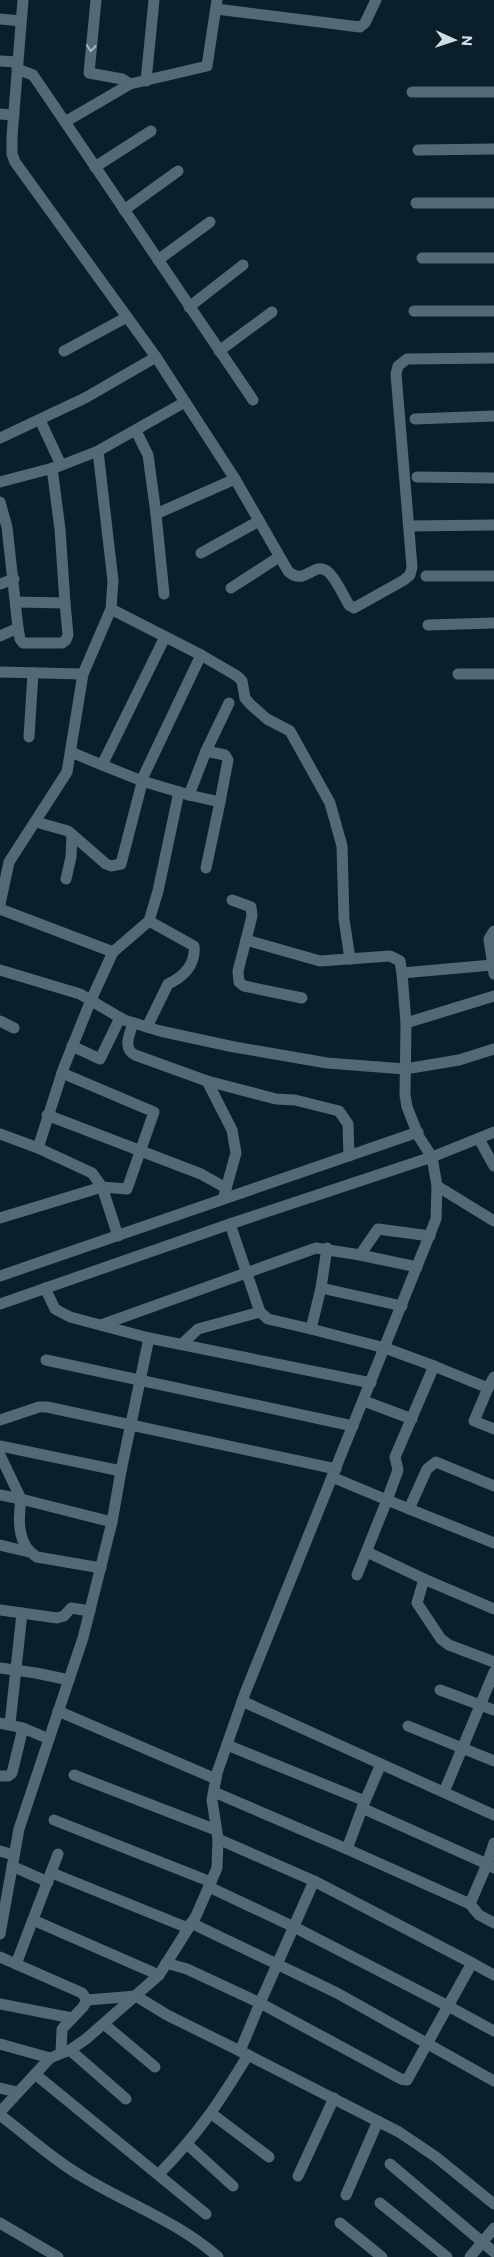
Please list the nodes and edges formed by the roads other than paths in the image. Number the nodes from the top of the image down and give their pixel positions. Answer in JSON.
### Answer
{"nodes":[{"id":1,"x":23,"y":0,"type":"edge"},
{"id":2,"x":96,"y":0,"type":"edge"},
{"id":3,"x":154,"y":0,"type":"edge"},
{"id":4,"x":376,"y":0,"type":"edge"},
{"id":5,"x":217,"y":5,"type":"edge"},
{"id":6,"x":0,"y":19,"type":"edge"},
{"id":7,"x":21,"y":21,"type":"junction"},
{"id":8,"x":0,"y":60,"type":"edge"},
{"id":9,"x":17,"y":65,"type":"junction"},
{"id":10,"x":146,"y":81,"type":"junction"},
{"id":11,"x":130,"y":84,"type":"junction"},
{"id":12,"x":412,"y":92,"type":"dead end"},
{"id":13,"x":494,"y":92,"type":"edge"},
{"id":14,"x":0,"y":114,"type":"edge"},
{"id":15,"x":14,"y":115,"type":"junction"},
{"id":16,"x":65,"y":122,"type":"junction"},
{"id":17,"x":151,"y":130,"type":"dead end"},
{"id":18,"x":494,"y":149,"type":"edge"},
{"id":19,"x":418,"y":150,"type":"dead end"},
{"id":20,"x":95,"y":167,"type":"junction"},
{"id":21,"x":178,"y":171,"type":"dead end"},
{"id":22,"x":416,"y":203,"type":"dead end"},
{"id":23,"x":494,"y":203,"type":"edge"},
{"id":24,"x":124,"y":210,"type":"junction"},
{"id":25,"x":210,"y":222,"type":"dead end"},
{"id":26,"x":422,"y":258,"type":"dead end"},
{"id":27,"x":494,"y":258,"type":"edge"},
{"id":28,"x":158,"y":260,"type":"junction"},
{"id":29,"x":243,"y":266,"type":"dead end"},
{"id":30,"x":189,"y":307,"type":"junction"},
{"id":31,"x":414,"y":311,"type":"dead end"},
{"id":32,"x":494,"y":311,"type":"edge"},
{"id":33,"x":272,"y":312,"type":"dead end"},
{"id":34,"x":127,"y":317,"type":"junction"},
{"id":35,"x":64,"y":351,"type":"dead end"},
{"id":36,"x":219,"y":351,"type":"junction"},
{"id":37,"x":156,"y":357,"type":"junction"},
{"id":38,"x":494,"y":358,"type":"edge"},
{"id":39,"x":253,"y":400,"type":"dead end"},
{"id":40,"x":185,"y":402,"type":"junction"},
{"id":41,"x":494,"y":416,"type":"edge"},
{"id":42,"x":415,"y":419,"type":"dead end"},
{"id":43,"x":40,"y":420,"type":"junction"},
{"id":44,"x":136,"y":431,"type":"junction"},
{"id":45,"x":0,"y":438,"type":"edge"},
{"id":46,"x":98,"y":451,"type":"junction"},
{"id":47,"x":57,"y":467,"type":"junction"},
{"id":48,"x":417,"y":477,"type":"dead end"},
{"id":49,"x":235,"y":478,"type":"junction"},
{"id":50,"x":494,"y":478,"type":"edge"},
{"id":51,"x":0,"y":482,"type":"edge"},
{"id":52,"x":0,"y":502,"type":"edge"},
{"id":53,"x":156,"y":514,"type":"junction"},
{"id":54,"x":259,"y":521,"type":"junction"},
{"id":55,"x":494,"y":525,"type":"edge"},
{"id":56,"x":409,"y":526,"type":"junction"},
{"id":57,"x":4,"y":528,"type":"edge"},
{"id":58,"x":202,"y":553,"type":"dead end"},
{"id":59,"x":280,"y":556,"type":"junction"},
{"id":60,"x":426,"y":576,"type":"dead end"},
{"id":61,"x":494,"y":576,"type":"edge"},
{"id":62,"x":14,"y":579,"type":"junction"},
{"id":63,"x":0,"y":584,"type":"edge"},
{"id":64,"x":231,"y":588,"type":"dead end"},
{"id":65,"x":164,"y":594,"type":"dead end"},
{"id":66,"x":16,"y":602,"type":"junction"},
{"id":67,"x":65,"y":603,"type":"junction"},
{"id":68,"x":111,"y":609,"type":"junction"},
{"id":69,"x":494,"y":623,"type":"edge"},
{"id":70,"x":428,"y":625,"type":"dead end"},
{"id":71,"x":18,"y":628,"type":"junction"},
{"id":72,"x":0,"y":636,"type":"edge"},
{"id":73,"x":165,"y":637,"type":"junction"},
{"id":74,"x":201,"y":655,"type":"junction"},
{"id":75,"x":0,"y":672,"type":"edge"},
{"id":76,"x":33,"y":673,"type":"junction"},
{"id":77,"x":83,"y":674,"type":"junction"},
{"id":78,"x":458,"y":674,"type":"dead end"},
{"id":79,"x":494,"y":674,"type":"edge"},
{"id":80,"x":229,"y":703,"type":"dead end"},
{"id":81,"x":29,"y":736,"type":"dead end"},
{"id":82,"x":206,"y":751,"type":"junction"},
{"id":83,"x":71,"y":752,"type":"junction"},
{"id":84,"x":102,"y":765,"type":"junction"},
{"id":85,"x":142,"y":782,"type":"junction"},
{"id":86,"x":184,"y":794,"type":"junction"},
{"id":87,"x":220,"y":802,"type":"junction"},
{"id":88,"x":36,"y":822,"type":"junction"},
{"id":89,"x":72,"y":835,"type":"junction"},
{"id":90,"x":206,"y":868,"type":"dead end"},
{"id":91,"x":66,"y":879,"type":"dead end"},
{"id":92,"x":232,"y":900,"type":"dead end"},
{"id":93,"x":0,"y":904,"type":"edge"},
{"id":94,"x":0,"y":909,"type":"edge"},
{"id":95,"x":149,"y":921,"type":"junction"},
{"id":96,"x":494,"y":931,"type":"edge"},
{"id":97,"x":246,"y":940,"type":"junction"},
{"id":98,"x":113,"y":952,"type":"junction"},
{"id":99,"x":350,"y":959,"type":"junction"},
{"id":100,"x":493,"y":969,"type":"edge"},
{"id":101,"x":0,"y":970,"type":"edge"},
{"id":102,"x":402,"y":972,"type":"junction"},
{"id":103,"x":494,"y":996,"type":"edge"},
{"id":104,"x":302,"y":998,"type":"dead end"},
{"id":105,"x":91,"y":1000,"type":"junction"},
{"id":106,"x":120,"y":1018,"type":"junction"},
{"id":107,"x":0,"y":1022,"type":"edge"},
{"id":108,"x":133,"y":1023,"type":"junction"},
{"id":109,"x":406,"y":1023,"type":"junction"},
{"id":110,"x":147,"y":1027,"type":"junction"},
{"id":111,"x":14,"y":1028,"type":"dead end"},
{"id":112,"x":72,"y":1046,"type":"junction"},
{"id":113,"x":494,"y":1049,"type":"edge"},
{"id":114,"x":405,"y":1069,"type":"junction"},
{"id":115,"x":62,"y":1074,"type":"junction"},
{"id":116,"x":207,"y":1081,"type":"junction"},
{"id":117,"x":47,"y":1115,"type":"junction"},
{"id":118,"x":494,"y":1132,"type":"edge"},
{"id":119,"x":0,"y":1134,"type":"edge"},
{"id":120,"x":479,"y":1139,"type":"junction"},
{"id":121,"x":423,"y":1143,"type":"junction"},
{"id":122,"x":38,"y":1148,"type":"junction"},
{"id":123,"x":142,"y":1150,"type":"junction"},
{"id":124,"x":349,"y":1156,"type":"junction"},
{"id":125,"x":494,"y":1166,"type":"edge"},
{"id":126,"x":437,"y":1186,"type":"junction"},
{"id":127,"x":102,"y":1187,"type":"junction"},
{"id":128,"x":224,"y":1194,"type":"junction"},
{"id":129,"x":0,"y":1218,"type":"edge"},
{"id":130,"x":494,"y":1221,"type":"edge"},
{"id":131,"x":230,"y":1224,"type":"junction"},
{"id":132,"x":118,"y":1236,"type":"junction"},
{"id":133,"x":430,"y":1236,"type":"junction"},
{"id":134,"x":327,"y":1248,"type":"junction"},
{"id":135,"x":360,"y":1255,"type":"junction"},
{"id":136,"x":417,"y":1267,"type":"junction"},
{"id":137,"x":246,"y":1274,"type":"junction"},
{"id":138,"x":0,"y":1276,"type":"edge"},
{"id":139,"x":45,"y":1288,"type":"junction"},
{"id":140,"x":321,"y":1288,"type":"junction"},
{"id":141,"x":0,"y":1304,"type":"edge"},
{"id":142,"x":402,"y":1306,"type":"junction"},
{"id":143,"x":260,"y":1312,"type":"junction"},
{"id":144,"x":101,"y":1325,"type":"junction"},
{"id":145,"x":311,"y":1329,"type":"junction"},
{"id":146,"x":149,"y":1338,"type":"junction"},
{"id":147,"x":182,"y":1344,"type":"junction"},
{"id":148,"x":385,"y":1348,"type":"junction"},
{"id":149,"x":46,"y":1360,"type":"dead end"},
{"id":150,"x":434,"y":1366,"type":"junction"},
{"id":151,"x":494,"y":1377,"type":"edge"},
{"id":152,"x":140,"y":1379,"type":"junction"},
{"id":153,"x":371,"y":1383,"type":"junction"},
{"id":154,"x":489,"y":1396,"type":"edge"},
{"id":155,"x":364,"y":1401,"type":"junction"},
{"id":156,"x":412,"y":1419,"type":"junction"},
{"id":157,"x":0,"y":1420,"type":"edge"},
{"id":158,"x":131,"y":1424,"type":"junction"},
{"id":159,"x":354,"y":1426,"type":"junction"},
{"id":160,"x":494,"y":1429,"type":"edge"},
{"id":161,"x":0,"y":1446,"type":"edge"},
{"id":162,"x":0,"y":1455,"type":"edge"},
{"id":163,"x":121,"y":1471,"type":"junction"},
{"id":164,"x":334,"y":1473,"type":"junction"},
{"id":165,"x":494,"y":1486,"type":"edge"},
{"id":166,"x":0,"y":1495,"type":"edge"},
{"id":167,"x":21,"y":1500,"type":"junction"},
{"id":168,"x":387,"y":1500,"type":"junction"},
{"id":169,"x":409,"y":1509,"type":"junction"},
{"id":170,"x":112,"y":1522,"type":"junction"},
{"id":171,"x":494,"y":1543,"type":"edge"},
{"id":172,"x":0,"y":1545,"type":"edge"},
{"id":173,"x":29,"y":1552,"type":"junction"},
{"id":174,"x":367,"y":1552,"type":"junction"},
{"id":175,"x":101,"y":1568,"type":"junction"},
{"id":176,"x":357,"y":1575,"type":"dead end"},
{"id":177,"x":424,"y":1579,"type":"junction"},
{"id":178,"x":494,"y":1609,"type":"edge"},
{"id":179,"x":0,"y":1610,"type":"edge"},
{"id":180,"x":90,"y":1611,"type":"junction"},
{"id":181,"x":22,"y":1614,"type":"junction"},
{"id":182,"x":494,"y":1662,"type":"edge"},
{"id":183,"x":0,"y":1668,"type":"edge"},
{"id":184,"x":15,"y":1670,"type":"junction"},
{"id":185,"x":494,"y":1672,"type":"edge"},
{"id":186,"x":69,"y":1680,"type":"junction"},
{"id":187,"x":440,"y":1690,"type":"dead end"},
{"id":188,"x":242,"y":1701,"type":"junction"},
{"id":189,"x":481,"y":1705,"type":"junction"},
{"id":190,"x":494,"y":1710,"type":"edge"},
{"id":191,"x":58,"y":1711,"type":"junction"},
{"id":192,"x":5,"y":1723,"type":"edge"},
{"id":193,"x":408,"y":1726,"type":"dead end"},
{"id":194,"x":23,"y":1728,"type":"junction"},
{"id":195,"x":49,"y":1739,"type":"junction"},
{"id":196,"x":227,"y":1745,"type":"junction"},
{"id":197,"x":464,"y":1747,"type":"junction"},
{"id":198,"x":494,"y":1761,"type":"edge"},
{"id":199,"x":381,"y":1764,"type":"junction"},
{"id":200,"x":74,"y":1775,"type":"dead end"},
{"id":201,"x":0,"y":1776,"type":"edge"},
{"id":202,"x":216,"y":1779,"type":"junction"},
{"id":203,"x":214,"y":1792,"type":"junction"},
{"id":204,"x":444,"y":1792,"type":"junction"},
{"id":205,"x":363,"y":1805,"type":"junction"},
{"id":206,"x":494,"y":1814,"type":"edge"},
{"id":207,"x":54,"y":1820,"type":"dead end"},
{"id":208,"x":217,"y":1835,"type":"junction"},
{"id":209,"x":494,"y":1843,"type":"edge"},
{"id":210,"x":347,"y":1849,"type":"junction"},
{"id":211,"x":0,"y":1850,"type":"edge"},
{"id":212,"x":58,"y":1854,"type":"dead end"},
{"id":213,"x":14,"y":1855,"type":"junction"},
{"id":214,"x":12,"y":1866,"type":"junction"},
{"id":215,"x":490,"y":1866,"type":"edge"},
{"id":216,"x":50,"y":1877,"type":"junction"},
{"id":217,"x":314,"y":1881,"type":"junction"},
{"id":218,"x":210,"y":1885,"type":"junction"},
{"id":219,"x":3,"y":1902,"type":"edge"},
{"id":220,"x":470,"y":1904,"type":"junction"},
{"id":221,"x":33,"y":1920,"type":"junction"},
{"id":222,"x":494,"y":1923,"type":"edge"},
{"id":223,"x":190,"y":1925,"type":"junction"},
{"id":224,"x":294,"y":1927,"type":"junction"},
{"id":225,"x":0,"y":1934,"type":"edge"},
{"id":226,"x":0,"y":1957,"type":"edge"},
{"id":227,"x":472,"y":1962,"type":"junction"},
{"id":228,"x":166,"y":1963,"type":"junction"},
{"id":229,"x":16,"y":1964,"type":"junction"},
{"id":230,"x":278,"y":1964,"type":"junction"},
{"id":231,"x":159,"y":1975,"type":"junction"},
{"id":232,"x":494,"y":1975,"type":"edge"},
{"id":233,"x":136,"y":1996,"type":"junction"},
{"id":234,"x":87,"y":2000,"type":"junction"},
{"id":235,"x":260,"y":2003,"type":"junction"},
{"id":236,"x":0,"y":2004,"type":"edge"},
{"id":237,"x":448,"y":2006,"type":"junction"},
{"id":238,"x":72,"y":2018,"type":"junction"},
{"id":239,"x":104,"y":2024,"type":"junction"},
{"id":240,"x":494,"y":2031,"type":"edge"},
{"id":241,"x":0,"y":2044,"type":"edge"},
{"id":242,"x":427,"y":2045,"type":"junction"},
{"id":243,"x":244,"y":2053,"type":"junction"},
{"id":244,"x":60,"y":2054,"type":"junction"},
{"id":245,"x":155,"y":2067,"type":"dead end"},
{"id":246,"x":35,"y":2074,"type":"junction"},
{"id":247,"x":494,"y":2081,"type":"edge"},
{"id":248,"x":0,"y":2088,"type":"edge"},
{"id":249,"x":17,"y":2092,"type":"junction"},
{"id":250,"x":334,"y":2098,"type":"junction"},
{"id":251,"x":126,"y":2099,"type":"dead end"},
{"id":252,"x":0,"y":2113,"type":"edge"},
{"id":253,"x":212,"y":2114,"type":"junction"},
{"id":254,"x":378,"y":2121,"type":"junction"},
{"id":255,"x":188,"y":2145,"type":"junction"},
{"id":256,"x":269,"y":2156,"type":"dead end"},
{"id":257,"x":390,"y":2164,"type":"dead end"},
{"id":258,"x":159,"y":2174,"type":"junction"},
{"id":259,"x":298,"y":2176,"type":"dead end"},
{"id":260,"x":233,"y":2186,"type":"dead end"},
{"id":261,"x":346,"y":2195,"type":"dead end"},
{"id":262,"x":380,"y":2203,"type":"dead end"},
{"id":263,"x":494,"y":2204,"type":"edge"},
{"id":264,"x":206,"y":2214,"type":"dead end"},
{"id":265,"x":0,"y":2223,"type":"edge"},
{"id":266,"x":340,"y":2223,"type":"dead end"},
{"id":267,"x":494,"y":2228,"type":"edge"},
{"id":268,"x":483,"y":2242,"type":"junction"},
{"id":269,"x":494,"y":2252,"type":"edge"},
{"id":270,"x":58,"y":2257,"type":"edge"},
{"id":271,"x":218,"y":2257,"type":"edge"},
{"id":272,"x":382,"y":2257,"type":"edge"},
{"id":273,"x":447,"y":2257,"type":"edge"},
{"id":274,"x":470,"y":2257,"type":"edge"}],
"edges":[{"from":1,"to":7,"type":"street"},
{"from":2,"to":11,"type":"street","one_way":true},
{"from":3,"to":10,"type":"street"},
{"from":4,"to":5,"type":"street"},
{"from":5,"to":10,"type":"street"},
{"from":6,"to":7,"type":"street"},
{"from":7,"to":9,"type":"street"},
{"from":8,"to":9,"type":"street"},
{"from":9,"to":15,"type":"street"},
{"from":9,"to":16,"type":"street"},
{"from":10,"to":11,"type":"street"},
{"from":11,"to":16,"type":"street"},
{"from":12,"to":13,"type":"street"},
{"from":14,"to":15,"type":"street"},
{"from":15,"to":34,"type":"street"},
{"from":16,"to":20,"type":"street"},
{"from":17,"to":20,"type":"street"},
{"from":18,"to":19,"type":"street"},
{"from":20,"to":24,"type":"street"},
{"from":21,"to":24,"type":"street"},
{"from":22,"to":23,"type":"street"},
{"from":24,"to":28,"type":"street"},
{"from":25,"to":28,"type":"street"},
{"from":26,"to":27,"type":"street"},
{"from":28,"to":30,"type":"street"},
{"from":29,"to":30,"type":"street"},
{"from":30,"to":36,"type":"street"},
{"from":31,"to":32,"type":"street"},
{"from":33,"to":36,"type":"street"},
{"from":34,"to":35,"type":"street"},
{"from":34,"to":37,"type":"street"},
{"from":36,"to":39,"type":"street"},
{"from":37,"to":40,"type":"street"},
{"from":37,"to":43,"type":"street"},
{"from":38,"to":56,"type":"street"},
{"from":40,"to":44,"type":"street"},
{"from":40,"to":49,"type":"street"},
{"from":41,"to":42,"type":"street"},
{"from":43,"to":45,"type":"street"},
{"from":43,"to":47,"type":"street"},
{"from":44,"to":46,"type":"street"},
{"from":44,"to":53,"type":"street"},
{"from":46,"to":47,"type":"street"},
{"from":46,"to":68,"type":"street"},
{"from":47,"to":51,"type":"street"},
{"from":47,"to":67,"type":"street"},
{"from":48,"to":50,"type":"street"},
{"from":49,"to":53,"type":"street"},
{"from":49,"to":54,"type":"street"},
{"from":52,"to":57,"type":"street"},
{"from":53,"to":65,"type":"street"},
{"from":54,"to":58,"type":"street"},
{"from":54,"to":59,"type":"street"},
{"from":55,"to":56,"type":"street"},
{"from":56,"to":59,"type":"street"},
{"from":57,"to":62,"type":"street"},
{"from":59,"to":64,"type":"street"},
{"from":60,"to":61,"type":"street"},
{"from":62,"to":63,"type":"street"},
{"from":62,"to":66,"type":"street"},
{"from":66,"to":67,"type":"street"},
{"from":66,"to":71,"type":"street"},
{"from":67,"to":71,"type":"street"},
{"from":68,"to":73,"type":"street"},
{"from":68,"to":77,"type":"street"},
{"from":69,"to":70,"type":"street"},
{"from":71,"to":72,"type":"street"},
{"from":73,"to":74,"type":"street"},
{"from":73,"to":84,"type":"street"},
{"from":74,"to":85,"type":"street"},
{"from":74,"to":99,"type":"street"},
{"from":75,"to":76,"type":"street"},
{"from":76,"to":77,"type":"street"},
{"from":76,"to":81,"type":"street"},
{"from":77,"to":83,"type":"street"},
{"from":78,"to":79,"type":"street"},
{"from":80,"to":82,"type":"street"},
{"from":82,"to":86,"type":"street"},
{"from":82,"to":87,"type":"street"},
{"from":83,"to":84,"type":"street"},
{"from":83,"to":88,"type":"street"},
{"from":84,"to":85,"type":"street"},
{"from":85,"to":86,"type":"street"},
{"from":85,"to":89,"type":"street"},
{"from":86,"to":87,"type":"street"},
{"from":86,"to":95,"type":"street"},
{"from":87,"to":90,"type":"street"},
{"from":88,"to":89,"type":"street"},
{"from":88,"to":93,"type":"street"},
{"from":89,"to":91,"type":"street"},
{"from":92,"to":97,"type":"street"},
{"from":94,"to":98,"type":"street"},
{"from":95,"to":98,"type":"street"},
{"from":95,"to":110,"type":"street"},
{"from":96,"to":100,"type":"street"},
{"from":97,"to":99,"type":"street"},
{"from":97,"to":104,"type":"street"},
{"from":98,"to":105,"type":"street"},
{"from":99,"to":102,"type":"street"},
{"from":100,"to":102,"type":"street"},
{"from":101,"to":105,"type":"street"},
{"from":102,"to":109,"type":"street"},
{"from":103,"to":109,"type":"street"},
{"from":105,"to":106,"type":"street"},
{"from":105,"to":112,"type":"street"},
{"from":106,"to":108,"type":"street"},
{"from":106,"to":112,"type":"street"},
{"from":107,"to":111,"type":"street"},
{"from":108,"to":110,"type":"street"},
{"from":108,"to":116,"type":"street"},
{"from":109,"to":114,"type":"street"},
{"from":110,"to":114,"type":"street"},
{"from":112,"to":115,"type":"street"},
{"from":113,"to":114,"type":"street"},
{"from":114,"to":121,"type":"street"},
{"from":115,"to":117,"type":"street"},
{"from":115,"to":123,"type":"street"},
{"from":116,"to":124,"type":"street"},
{"from":116,"to":128,"type":"street"},
{"from":117,"to":122,"type":"street"},
{"from":117,"to":123,"type":"street"},
{"from":118,"to":120,"type":"street"},
{"from":119,"to":122,"type":"street"},
{"from":120,"to":121,"type":"street"},
{"from":120,"to":125,"type":"street"},
{"from":121,"to":124,"type":"street"},
{"from":121,"to":126,"type":"street"},
{"from":121,"to":131,"type":"street"},
{"from":122,"to":127,"type":"street"},
{"from":123,"to":127,"type":"street"},
{"from":123,"to":128,"type":"street"},
{"from":124,"to":128,"type":"street"},
{"from":126,"to":130,"type":"street"},
{"from":126,"to":133,"type":"street"},
{"from":127,"to":129,"type":"street"},
{"from":127,"to":132,"type":"street"},
{"from":128,"to":132,"type":"street"},
{"from":131,"to":137,"type":"street"},
{"from":131,"to":139,"type":"street"},
{"from":132,"to":138,"type":"street"},
{"from":133,"to":135,"type":"street"},
{"from":133,"to":136,"type":"street"},
{"from":134,"to":135,"type":"street"},
{"from":134,"to":137,"type":"street"},
{"from":134,"to":140,"type":"street"},
{"from":135,"to":136,"type":"street"},
{"from":136,"to":142,"type":"street"},
{"from":137,"to":143,"type":"street"},
{"from":137,"to":144,"type":"street"},
{"from":139,"to":141,"type":"street"},
{"from":139,"to":144,"type":"street"},
{"from":140,"to":142,"type":"street"},
{"from":140,"to":145,"type":"street"},
{"from":142,"to":148,"type":"street"},
{"from":143,"to":145,"type":"street"},
{"from":143,"to":147,"type":"street"},
{"from":144,"to":146,"type":"street"},
{"from":145,"to":148,"type":"street"},
{"from":146,"to":147,"type":"street"},
{"from":146,"to":152,"type":"street"},
{"from":147,"to":153,"type":"street"},
{"from":148,"to":150,"type":"street"},
{"from":148,"to":153,"type":"street"},
{"from":149,"to":152,"type":"street"},
{"from":150,"to":154,"type":"street"},
{"from":150,"to":156,"type":"street"},
{"from":151,"to":154,"type":"street"},
{"from":152,"to":158,"type":"street"},
{"from":152,"to":159,"type":"street"},
{"from":153,"to":155,"type":"street"},
{"from":154,"to":160,"type":"street"},
{"from":155,"to":156,"type":"street"},
{"from":155,"to":159,"type":"street"},
{"from":156,"to":168,"type":"street"},
{"from":157,"to":158,"type":"street"},
{"from":158,"to":163,"type":"street"},
{"from":158,"to":164,"type":"street"},
{"from":159,"to":164,"type":"street"},
{"from":161,"to":163,"type":"street"},
{"from":162,"to":167,"type":"street"},
{"from":163,"to":170,"type":"street"},
{"from":164,"to":168,"type":"street"},
{"from":164,"to":188,"type":"street"},
{"from":165,"to":169,"type":"street"},
{"from":166,"to":167,"type":"street"},
{"from":167,"to":170,"type":"street"},
{"from":167,"to":173,"type":"street"},
{"from":168,"to":169,"type":"street"},
{"from":168,"to":174,"type":"street"},
{"from":169,"to":171,"type":"street"},
{"from":170,"to":175,"type":"street"},
{"from":172,"to":173,"type":"street"},
{"from":173,"to":175,"type":"street"},
{"from":174,"to":176,"type":"street"},
{"from":174,"to":177,"type":"street"},
{"from":175,"to":180,"type":"street"},
{"from":177,"to":178,"type":"street"},
{"from":177,"to":182,"type":"street"},
{"from":179,"to":181,"type":"street"},
{"from":180,"to":181,"type":"street"},
{"from":180,"to":186,"type":"street"},
{"from":181,"to":184,"type":"street"},
{"from":183,"to":184,"type":"street"},
{"from":184,"to":186,"type":"street"},
{"from":184,"to":192,"type":"street"},
{"from":185,"to":189,"type":"street"},
{"from":186,"to":191,"type":"street"},
{"from":187,"to":189,"type":"street"},
{"from":188,"to":196,"type":"street"},
{"from":188,"to":199,"type":"street"},
{"from":189,"to":190,"type":"street"},
{"from":189,"to":197,"type":"street"},
{"from":191,"to":195,"type":"street"},
{"from":191,"to":202,"type":"street"},
{"from":192,"to":194,"type":"street"},
{"from":193,"to":197,"type":"street"},
{"from":194,"to":195,"type":"street"},
{"from":194,"to":201,"type":"street"},
{"from":195,"to":213,"type":"street"},
{"from":196,"to":202,"type":"street"},
{"from":196,"to":205,"type":"street"},
{"from":197,"to":198,"type":"street"},
{"from":197,"to":204,"type":"street"},
{"from":199,"to":204,"type":"street"},
{"from":199,"to":205,"type":"street"},
{"from":200,"to":208,"type":"street"},
{"from":202,"to":203,"type":"street"},
{"from":203,"to":208,"type":"street"},
{"from":203,"to":210,"type":"street"},
{"from":204,"to":206,"type":"street"},
{"from":205,"to":210,"type":"street"},
{"from":205,"to":215,"type":"street"},
{"from":207,"to":218,"type":"street"},
{"from":208,"to":217,"type":"street"},
{"from":208,"to":218,"type":"street"},
{"from":209,"to":215,"type":"street"},
{"from":210,"to":220,"type":"street"},
{"from":211,"to":213,"type":"street"},
{"from":212,"to":216,"type":"street"},
{"from":213,"to":214,"type":"street"},
{"from":214,"to":216,"type":"street"},
{"from":214,"to":219,"type":"street"},
{"from":215,"to":220,"type":"street"},
{"from":216,"to":221,"type":"street"},
{"from":216,"to":223,"type":"street"},
{"from":217,"to":224,"type":"street"},
{"from":217,"to":227,"type":"street"},
{"from":218,"to":223,"type":"street"},
{"from":218,"to":224,"type":"street"},
{"from":219,"to":225,"type":"street"},
{"from":220,"to":222,"type":"street"},
{"from":221,"to":229,"type":"street"},
{"from":221,"to":231,"type":"street"},
{"from":223,"to":228,"type":"street"},
{"from":223,"to":230,"type":"street"},
{"from":224,"to":230,"type":"street"},
{"from":224,"to":237,"type":"street"},
{"from":226,"to":229,"type":"street"},
{"from":227,"to":232,"type":"street"},
{"from":227,"to":237,"type":"street"},
{"from":228,"to":231,"type":"street"},
{"from":228,"to":235,"type":"street"},
{"from":229,"to":234,"type":"street"},
{"from":230,"to":235,"type":"street"},
{"from":230,"to":242,"type":"street"},
{"from":231,"to":233,"type":"street"},
{"from":233,"to":234,"type":"street"},
{"from":233,"to":239,"type":"street"},
{"from":233,"to":243,"type":"street"},
{"from":234,"to":238,"type":"street"},
{"from":235,"to":242,"type":"street"},
{"from":235,"to":243,"type":"street"},
{"from":236,"to":238,"type":"street"},
{"from":237,"to":240,"type":"street"},
{"from":237,"to":242,"type":"street"},
{"from":238,"to":244,"type":"street"},
{"from":239,"to":244,"type":"street"},
{"from":239,"to":245,"type":"street"},
{"from":241,"to":244,"type":"street"},
{"from":242,"to":247,"type":"street"},
{"from":243,"to":250,"type":"street"},
{"from":243,"to":253,"type":"street"},
{"from":244,"to":246,"type":"street"},
{"from":244,"to":251,"type":"street"},
{"from":246,"to":249,"type":"street"},
{"from":246,"to":258,"type":"street"},
{"from":248,"to":249,"type":"street"},
{"from":249,"to":252,"type":"street"},
{"from":250,"to":254,"type":"street"},
{"from":250,"to":259,"type":"street"},
{"from":252,"to":271,"type":"street"},
{"from":253,"to":255,"type":"street"},
{"from":253,"to":256,"type":"street"},
{"from":254,"to":261,"type":"street"},
{"from":254,"to":263,"type":"street"},
{"from":255,"to":258,"type":"street"},
{"from":255,"to":260,"type":"street"},
{"from":257,"to":268,"type":"street"},
{"from":258,"to":264,"type":"street"},
{"from":262,"to":273,"type":"street"},
{"from":265,"to":270,"type":"street"},
{"from":266,"to":272,"type":"street"},
{"from":267,"to":268,"type":"street"},
{"from":268,"to":269,"type":"street"},
{"from":268,"to":274,"type":"street"}]}
